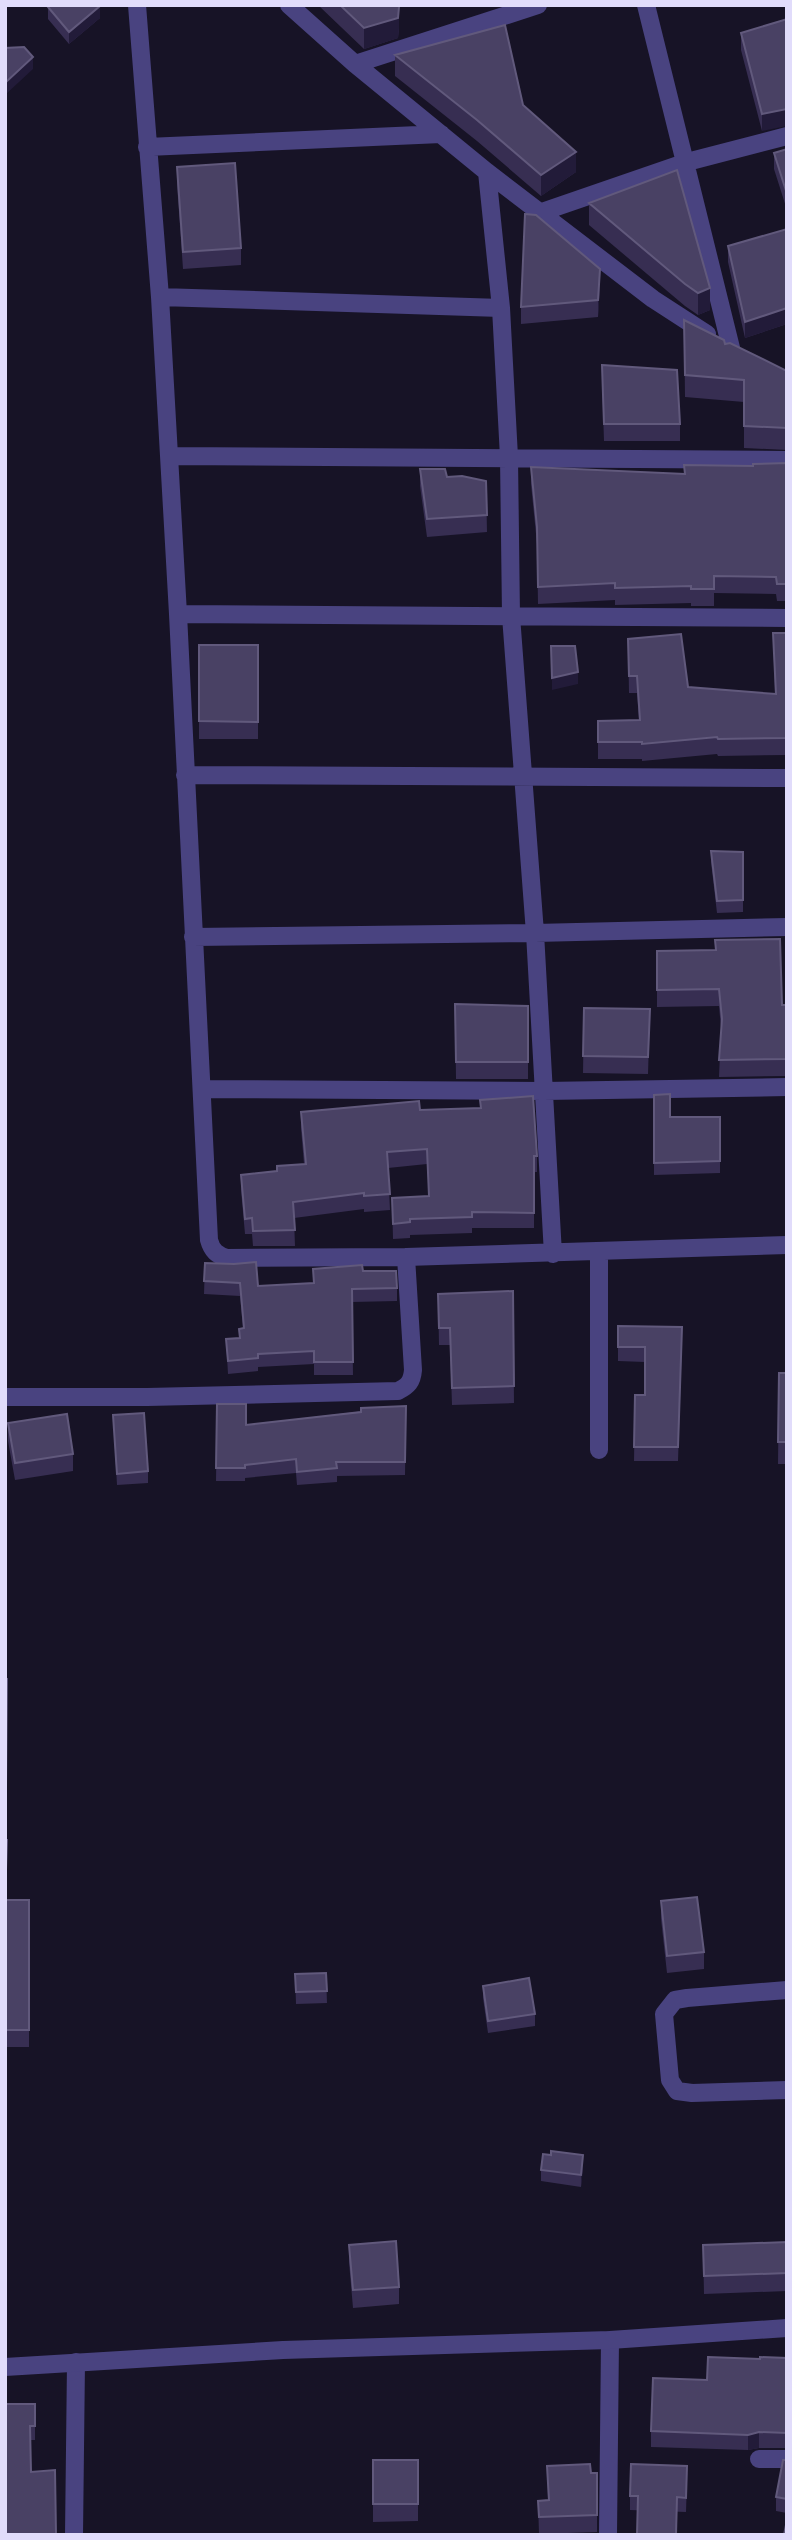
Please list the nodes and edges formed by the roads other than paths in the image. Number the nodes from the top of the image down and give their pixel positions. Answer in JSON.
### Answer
{"nodes":[{"id":1,"x":137,"y":5,"type":"edge"},
{"id":2,"x":289,"y":5,"type":"edge"},
{"id":3,"x":538,"y":5,"type":"edge"},
{"id":4,"x":646,"y":5,"type":"edge"},
{"id":5,"x":355,"y":64,"type":"junction"},
{"id":6,"x":441,"y":134,"type":"junction"},
{"id":7,"x":787,"y":136,"type":"edge"},
{"id":8,"x":147,"y":147,"type":"junction"},
{"id":9,"x":687,"y":162,"type":"junction"},
{"id":10,"x":487,"y":172,"type":"junction"},
{"id":11,"x":539,"y":213,"type":"junction"},
{"id":12,"x":160,"y":297,"type":"junction"},
{"id":13,"x":501,"y":308,"type":"junction"},
{"id":14,"x":732,"y":348,"type":"junction"},
{"id":15,"x":751,"y":359,"type":"edge"},
{"id":16,"x":169,"y":456,"type":"junction"},
{"id":17,"x":509,"y":457,"type":"junction"},
{"id":18,"x":787,"y":460,"type":"edge"},
{"id":19,"x":178,"y":614,"type":"junction"},
{"id":20,"x":510,"y":616,"type":"junction"},
{"id":21,"x":787,"y":618,"type":"edge"},
{"id":22,"x":185,"y":775,"type":"junction"},
{"id":23,"x":524,"y":776,"type":"junction"},
{"id":24,"x":787,"y":778,"type":"edge"},
{"id":25,"x":787,"y":927,"type":"edge"},
{"id":26,"x":535,"y":933,"type":"junction"},
{"id":27,"x":193,"y":937,"type":"junction"},
{"id":28,"x":787,"y":1087,"type":"edge"},
{"id":29,"x":203,"y":1089,"type":"junction"},
{"id":30,"x":544,"y":1091,"type":"junction"},
{"id":31,"x":787,"y":1245,"type":"edge"},
{"id":32,"x":599,"y":1253,"type":"junction"},
{"id":33,"x":553,"y":1254,"type":"junction"},
{"id":34,"x":406,"y":1257,"type":"junction"},
{"id":35,"x":5,"y":1397,"type":"edge"},
{"id":36,"x":599,"y":1450,"type":"dead end"},
{"id":37,"x":787,"y":1990,"type":"edge"},
{"id":38,"x":787,"y":2090,"type":"edge"},
{"id":39,"x":787,"y":2328,"type":"edge"},
{"id":40,"x":610,"y":2340,"type":"junction"},
{"id":41,"x":76,"y":2362,"type":"junction"},
{"id":42,"x":5,"y":2367,"type":"edge"},
{"id":43,"x":759,"y":2459,"type":"dead end"},
{"id":44,"x":787,"y":2459,"type":"edge"},
{"id":45,"x":74,"y":2535,"type":"edge"},
{"id":46,"x":608,"y":2535,"type":"edge"}],
"edges":[{"from":1,"to":8,"type":"street"},
{"from":2,"to":5,"type":"street"},
{"from":3,"to":5,"type":"street"},
{"from":4,"to":9,"type":"street"},
{"from":5,"to":6,"type":"street"},
{"from":6,"to":8,"type":"street"},
{"from":6,"to":10,"type":"street"},
{"from":7,"to":9,"type":"street"},
{"from":8,"to":12,"type":"street"},
{"from":9,"to":11,"type":"street"},
{"from":9,"to":14,"type":"street"},
{"from":10,"to":11,"type":"street"},
{"from":10,"to":13,"type":"street"},
{"from":11,"to":14,"type":"street"},
{"from":12,"to":13,"type":"street"},
{"from":12,"to":16,"type":"street"},
{"from":13,"to":17,"type":"street"},
{"from":14,"to":15,"type":"street"},
{"from":16,"to":17,"type":"street"},
{"from":16,"to":19,"type":"street"},
{"from":17,"to":18,"type":"street"},
{"from":17,"to":20,"type":"street"},
{"from":19,"to":20,"type":"street"},
{"from":19,"to":22,"type":"street"},
{"from":20,"to":21,"type":"street"},
{"from":20,"to":23,"type":"street"},
{"from":22,"to":23,"type":"street"},
{"from":22,"to":27,"type":"street"},
{"from":23,"to":24,"type":"street"},
{"from":23,"to":26,"type":"street"},
{"from":25,"to":26,"type":"street"},
{"from":26,"to":27,"type":"street"},
{"from":26,"to":30,"type":"street"},
{"from":27,"to":29,"type":"street"},
{"from":28,"to":30,"type":"street"},
{"from":29,"to":30,"type":"street"},
{"from":29,"to":34,"type":"street"},
{"from":30,"to":33,"type":"street"},
{"from":31,"to":32,"type":"street"},
{"from":32,"to":33,"type":"street"},
{"from":32,"to":36,"type":"street"},
{"from":33,"to":34,"type":"street"},
{"from":34,"to":35,"type":"street"},
{"from":37,"to":38,"type":"street"},
{"from":39,"to":40,"type":"street"},
{"from":40,"to":41,"type":"street"},
{"from":40,"to":46,"type":"street"},
{"from":41,"to":42,"type":"street"},
{"from":41,"to":45,"type":"street"},
{"from":43,"to":44,"type":"street"}]}
